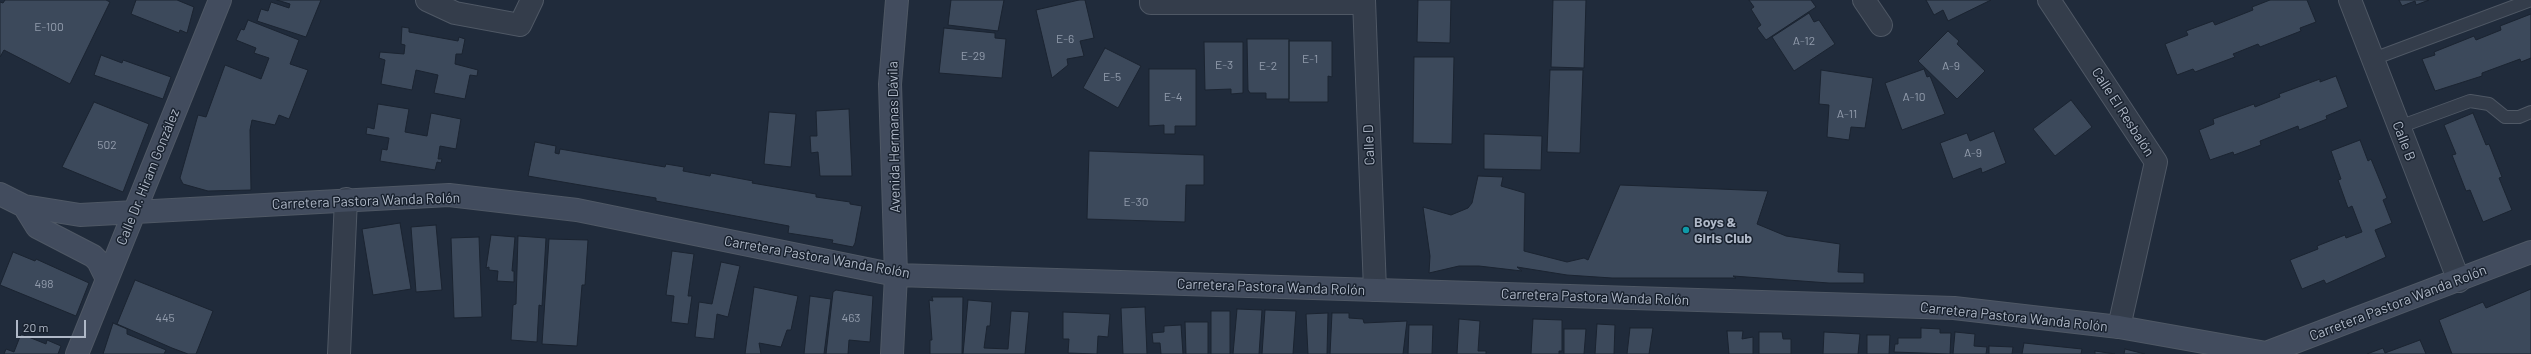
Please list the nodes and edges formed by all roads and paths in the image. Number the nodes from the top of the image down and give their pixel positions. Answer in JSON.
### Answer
{"nodes":[{"id":1,"x":220,"y":0,"type":"edge"},
{"id":2,"x":427,"y":0,"type":"edge"},
{"id":3,"x":532,"y":0,"type":"edge"},
{"id":4,"x":897,"y":0,"type":"edge"},
{"id":5,"x":1151,"y":0,"type":"edge"},
{"id":6,"x":1864,"y":0,"type":"edge"},
{"id":7,"x":2050,"y":0,"type":"edge"},
{"id":8,"x":2350,"y":0,"type":"edge"},
{"id":9,"x":2531,"y":0,"type":"edge"},
{"id":10,"x":1364,"y":2,"type":"edge"},
{"id":11,"x":1881,"y":25,"type":"dead end"},
{"id":12,"x":2373,"y":59,"type":"junction"},
{"id":13,"x":2531,"y":112,"type":"edge"},
{"id":14,"x":2399,"y":127,"type":"junction"},
{"id":15,"x":0,"y":194,"type":"edge"},
{"id":16,"x":346,"y":199,"type":"junction"},
{"id":17,"x":24,"y":206,"type":"junction"},
{"id":18,"x":133,"y":213,"type":"junction"},
{"id":19,"x":2531,"y":252,"type":"edge"},
{"id":20,"x":896,"y":275,"type":"junction"},
{"id":21,"x":107,"y":279,"type":"junction"},
{"id":22,"x":2459,"y":281,"type":"junction"},
{"id":23,"x":1375,"y":290,"type":"junction"},
{"id":24,"x":2118,"y":327,"type":"junction"},
{"id":25,"x":77,"y":354,"type":"edge"},
{"id":26,"x":339,"y":354,"type":"edge"},
{"id":27,"x":892,"y":354,"type":"edge"},
{"id":28,"x":2266,"y":354,"type":"edge"}],
"edges":[{"from":1,"to":18,"type":"street","name":"Calle Dr. Hiram González"},
{"from":2,"to":3,"type":"street"},
{"from":4,"to":20,"type":"street","name":"Avenida Hermanas Dávila"},
{"from":5,"to":10,"type":"street"},
{"from":6,"to":11,"type":"street"},
{"from":7,"to":24,"type":"street","name":"Calle El Resbalón"},
{"from":8,"to":12,"type":"street","name":"Calle B"},
{"from":9,"to":12,"type":"lane"},
{"from":10,"to":23,"type":"street","name":"Calle D"},
{"from":12,"to":14,"type":"street","name":"Calle B"},
{"from":13,"to":14,"type":"lane"},
{"from":14,"to":22,"type":"street","name":"Calle B"},
{"from":15,"to":17,"type":"street","name":"Carretera Pastora Wanda Rolón"},
{"from":16,"to":18,"type":"street","name":"Carretera Pastora Wanda Rolón"},
{"from":16,"to":20,"type":"street","name":"Carretera Pastora Wanda Rolón"},
{"from":16,"to":26,"type":"street"},
{"from":17,"to":18,"type":"street","name":"Carretera Pastora Wanda Rolón"},
{"from":17,"to":21,"type":"street"},
{"from":18,"to":21,"type":"street","name":"Calle Dr. Hiram González"},
{"from":19,"to":22,"type":"street","name":"Carretera Pastora Wanda Rolón"},
{"from":20,"to":23,"type":"street","name":"Carretera Pastora Wanda Rolón"},
{"from":20,"to":27,"type":"street","name":"Avenida Hermanas Dávila"},
{"from":21,"to":25,"type":"street","name":"Calle Dr. Hiram González"},
{"from":22,"to":28,"type":"street","name":"Carretera Pastora Wanda Rolón"},
{"from":23,"to":24,"type":"street","name":"Carretera Pastora Wanda Rolón"},
{"from":24,"to":28,"type":"street","name":"Carretera Pastora Wanda Rolón"}]}
